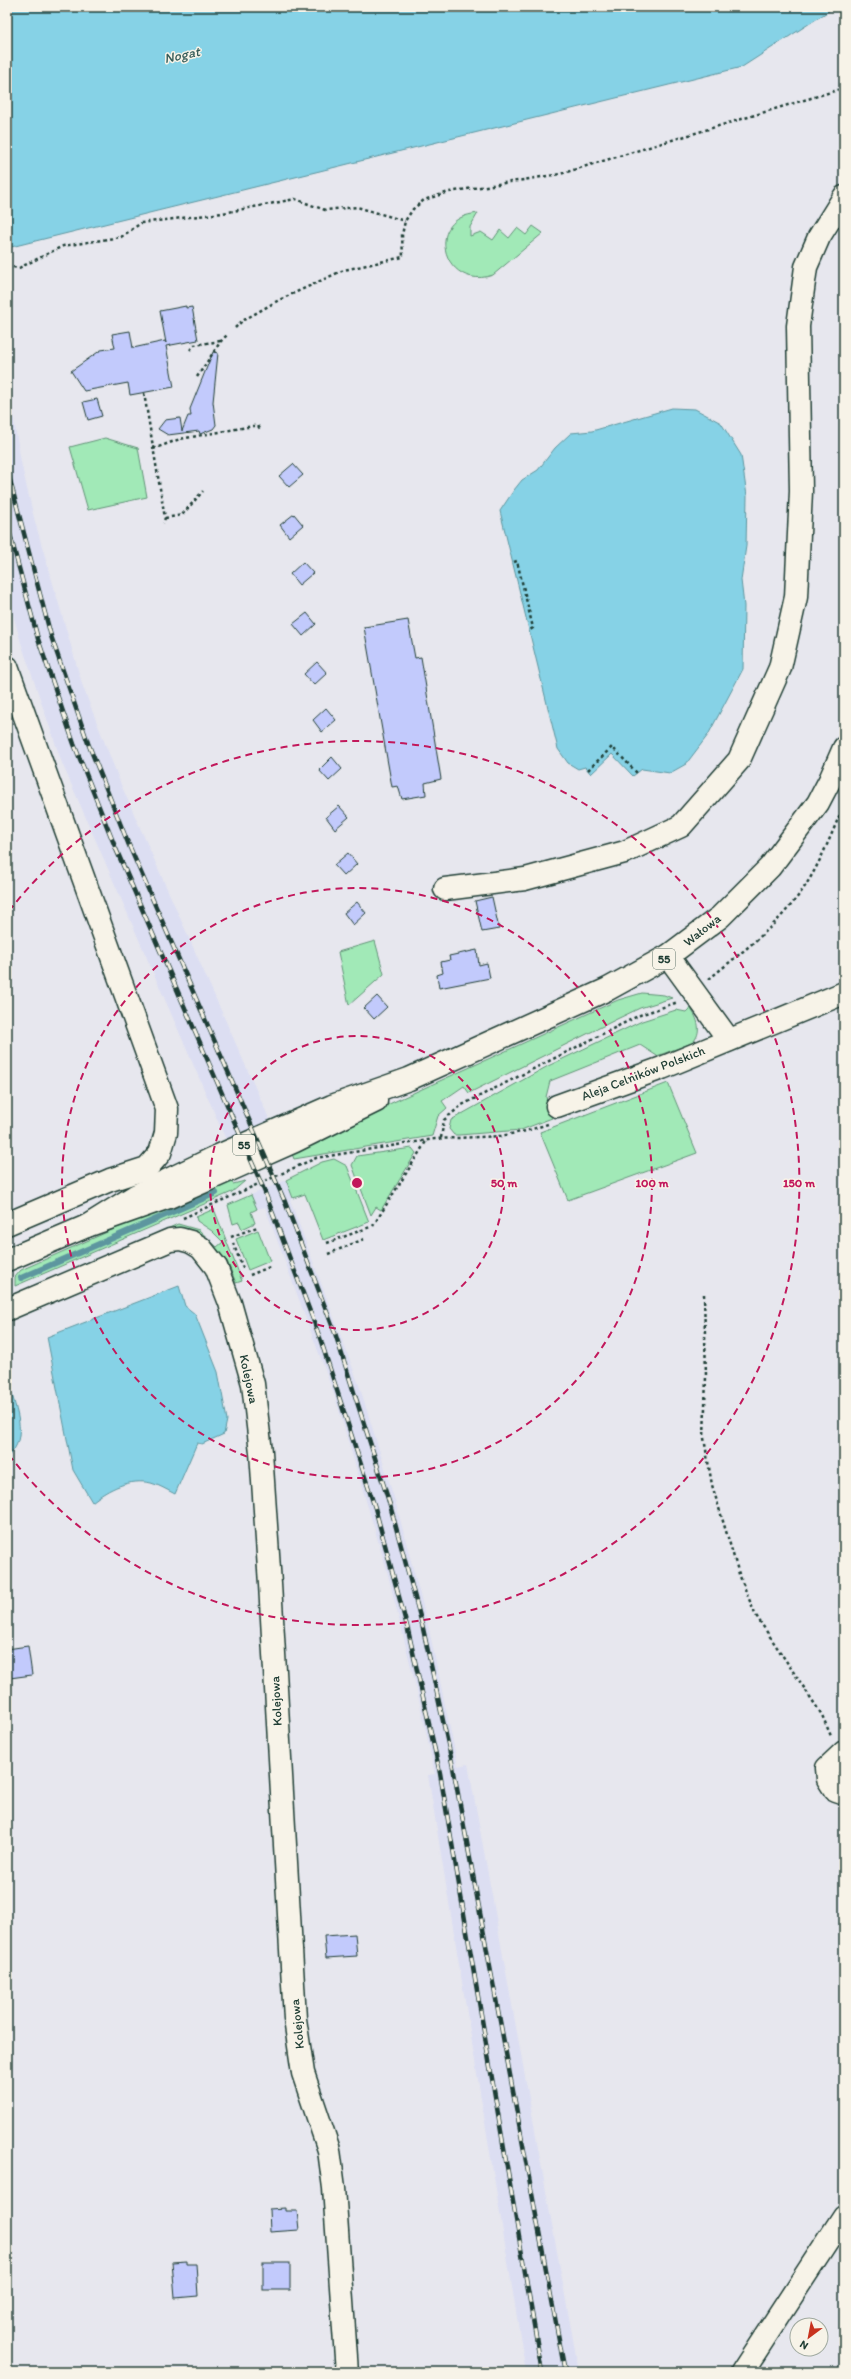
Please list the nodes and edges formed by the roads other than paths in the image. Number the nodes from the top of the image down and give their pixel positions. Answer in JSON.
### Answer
{"nodes":[{"id":1,"x":844,"y":197,"type":"edge"},
{"id":2,"x":7,"y":667,"type":"edge"},
{"id":3,"x":844,"y":748,"type":"edge"},
{"id":4,"x":445,"y":889,"type":"dead end"},
{"id":5,"x":668,"y":956,"type":"junction"},
{"id":6,"x":844,"y":993,"type":"edge"},
{"id":7,"x":729,"y":1040,"type":"junction"},
{"id":8,"x":557,"y":1106,"type":"dead end"},
{"id":9,"x":7,"y":1224,"type":"edge"},
{"id":10,"x":7,"y":1260,"type":"edge"},
{"id":11,"x":7,"y":1306,"type":"edge"},
{"id":12,"x":842,"y":1753,"type":"edge"},
{"id":13,"x":844,"y":1793,"type":"edge"},
{"id":14,"x":844,"y":2216,"type":"edge"},
{"id":15,"x":347,"y":2372,"type":"edge"},
{"id":16,"x":742,"y":2372,"type":"edge"}],
"edges":[{"from":1,"to":4,"type":"street"},
{"from":2,"to":9,"type":"street"},
{"from":3,"to":5,"type":"street","name":"Wałowa","number":"55"},
{"from":5,"to":7,"type":"street"},
{"from":5,"to":10,"type":"street","name":"Wałowa","number":"55"},
{"from":6,"to":7,"type":"street","name":"Aleja Celników Polskich"},
{"from":7,"to":8,"type":"street","name":"Aleja Celników Polskich"},
{"from":11,"to":15,"type":"street","name":"Kolejowa"},
{"from":12,"to":13,"type":"street"},
{"from":14,"to":16,"type":"street"}]}
